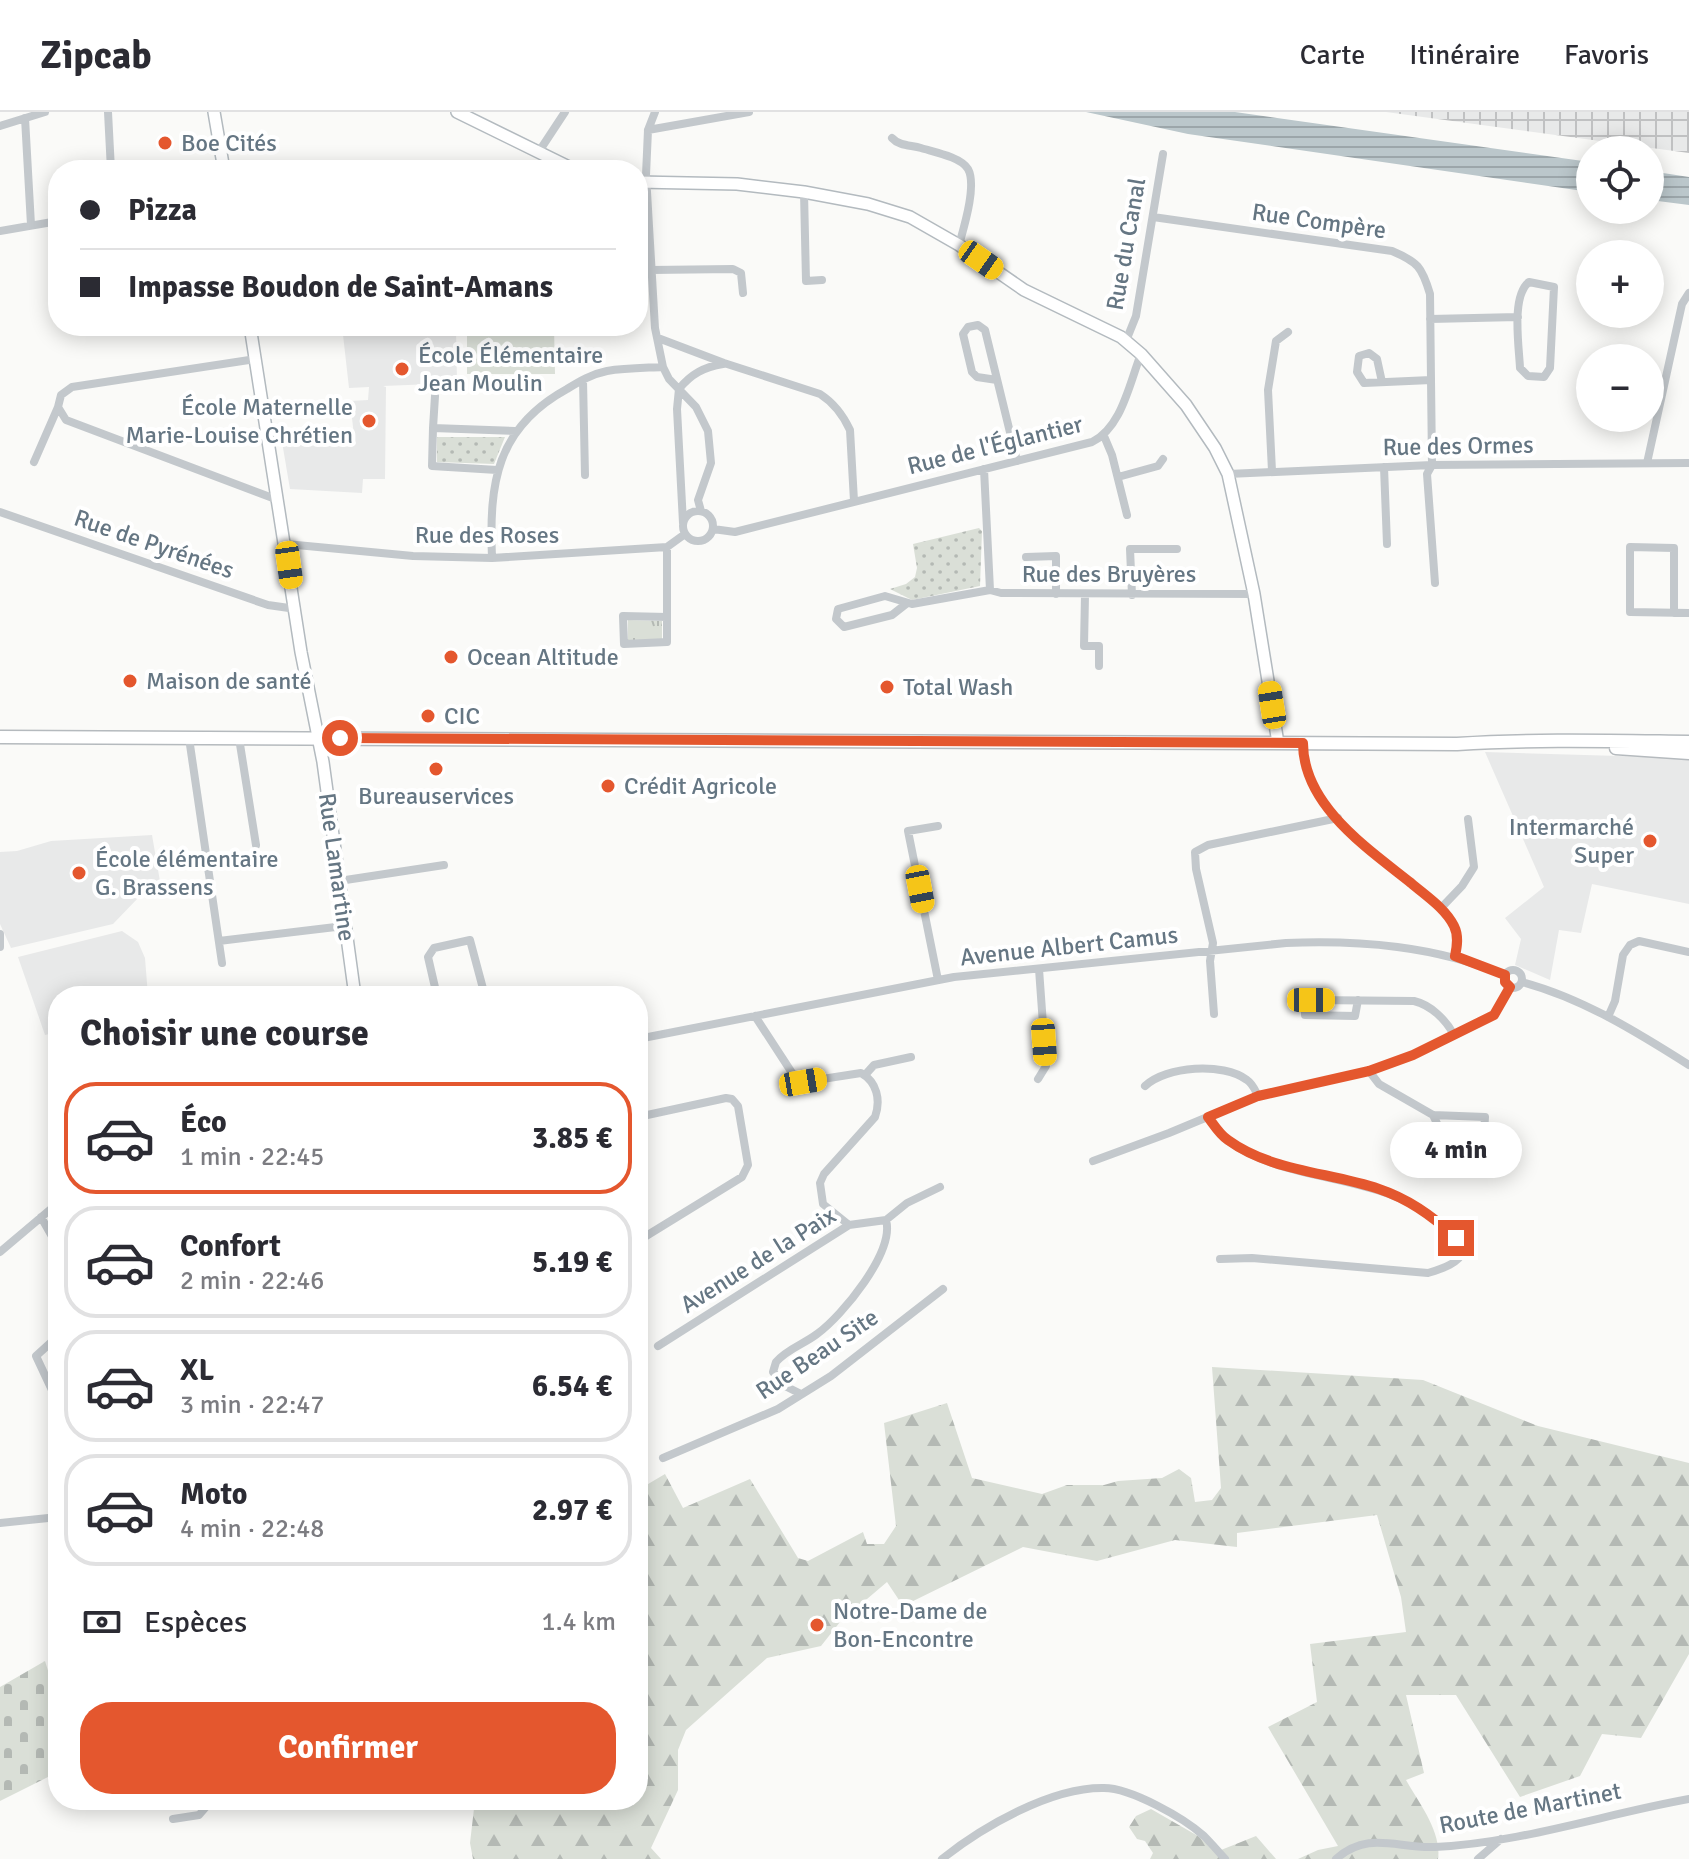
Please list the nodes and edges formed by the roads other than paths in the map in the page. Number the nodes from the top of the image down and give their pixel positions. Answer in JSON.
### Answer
{"nodes":[{"id":1,"x":45,"y":112,"type":"edge"},
{"id":2,"x":108,"y":112,"type":"edge"},
{"id":3,"x":214,"y":112,"type":"edge"},
{"id":4,"x":457,"y":112,"type":"edge"},
{"id":5,"x":565,"y":112,"type":"edge"},
{"id":6,"x":655,"y":112,"type":"edge"},
{"id":7,"x":749,"y":112,"type":"edge"},
{"id":8,"x":25,"y":118,"type":"junction"},
{"id":9,"x":0,"y":126,"type":"edge"},
{"id":10,"x":648,"y":130,"type":"junction"},
{"id":11,"x":892,"y":138,"type":"dead end"},
{"id":12,"x":538,"y":153,"type":"junction"},
{"id":13,"x":1163,"y":154,"type":"dead end"},
{"id":14,"x":110,"y":160,"type":"edge"},
{"id":15,"x":222,"y":160,"type":"edge"},
{"id":16,"x":553,"y":160,"type":"edge"},
{"id":17,"x":645,"y":160,"type":"edge"},
{"id":18,"x":648,"y":182,"type":"edge"},
{"id":19,"x":804,"y":192,"type":"junction"},
{"id":20,"x":1153,"y":217,"type":"junction"},
{"id":21,"x":48,"y":222,"type":"edge"},
{"id":22,"x":31,"y":225,"type":"junction"},
{"id":23,"x":0,"y":231,"type":"edge"},
{"id":24,"x":648,"y":241,"type":"edge"},
{"id":25,"x":959,"y":245,"type":"junction"},
{"id":26,"x":651,"y":270,"type":"junction"},
{"id":27,"x":822,"y":280,"type":"dead end"},
{"id":28,"x":743,"y":293,"type":"dead end"},
{"id":29,"x":1689,"y":293,"type":"edge"},
{"id":30,"x":1518,"y":317,"type":"junction"},
{"id":31,"x":1430,"y":319,"type":"junction"},
{"id":32,"x":1288,"y":332,"type":"dead end"},
{"id":33,"x":252,"y":336,"type":"edge"},
{"id":34,"x":658,"y":338,"type":"junction"},
{"id":35,"x":1126,"y":341,"type":"junction"},
{"id":36,"x":1141,"y":354,"type":"junction"},
{"id":37,"x":256,"y":359,"type":"junction"},
{"id":38,"x":724,"y":363,"type":"junction"},
{"id":39,"x":663,"y":367,"type":"junction"},
{"id":40,"x":583,"y":380,"type":"junction"},
{"id":41,"x":997,"y":380,"type":"junction"},
{"id":42,"x":1431,"y":380,"type":"junction"},
{"id":43,"x":1382,"y":382,"type":"dead end"},
{"id":44,"x":679,"y":389,"type":"junction"},
{"id":45,"x":435,"y":396,"type":"dead end"},
{"id":46,"x":58,"y":407,"type":"junction"},
{"id":47,"x":433,"y":428,"type":"junction"},
{"id":48,"x":515,"y":431,"type":"junction"},
{"id":49,"x":1104,"y":436,"type":"junction"},
{"id":50,"x":1163,"y":459,"type":"dead end"},
{"id":51,"x":1017,"y":461,"type":"junction"},
{"id":52,"x":34,"y":462,"type":"dead end"},
{"id":53,"x":1647,"y":463,"type":"junction"},
{"id":54,"x":1689,"y":463,"type":"edge"},
{"id":55,"x":1432,"y":465,"type":"junction"},
{"id":56,"x":1384,"y":467,"type":"junction"},
{"id":57,"x":984,"y":469,"type":"junction"},
{"id":58,"x":497,"y":470,"type":"junction"},
{"id":59,"x":1272,"y":471,"type":"junction"},
{"id":60,"x":1228,"y":474,"type":"junction"},
{"id":61,"x":585,"y":475,"type":"dead end"},
{"id":62,"x":1118,"y":477,"type":"junction"},
{"id":63,"x":278,"y":500,"type":"junction"},
{"id":64,"x":854,"y":501,"type":"junction"},
{"id":65,"x":701,"y":511,"type":"junction"},
{"id":66,"x":0,"y":512,"type":"edge"},
{"id":67,"x":1127,"y":515,"type":"dead end"},
{"id":68,"x":683,"y":523,"type":"junction"},
{"id":69,"x":713,"y":529,"type":"junction"},
{"id":70,"x":685,"y":534,"type":"junction"},
{"id":71,"x":286,"y":544,"type":"junction"},
{"id":72,"x":1387,"y":544,"type":"dead end"},
{"id":73,"x":667,"y":547,"type":"junction"},
{"id":74,"x":1177,"y":549,"type":"dead end"},
{"id":75,"x":1026,"y":557,"type":"dead end"},
{"id":76,"x":492,"y":558,"type":"junction"},
{"id":77,"x":1435,"y":583,"type":"dead end"},
{"id":78,"x":990,"y":590,"type":"junction"},
{"id":79,"x":1056,"y":594,"type":"junction"},
{"id":80,"x":1254,"y":594,"type":"junction"},
{"id":81,"x":1085,"y":595,"type":"junction"},
{"id":82,"x":1132,"y":595,"type":"junction"},
{"id":83,"x":906,"y":604,"type":"junction"},
{"id":84,"x":296,"y":609,"type":"junction"},
{"id":85,"x":1674,"y":613,"type":"junction"},
{"id":86,"x":1689,"y":613,"type":"edge"},
{"id":87,"x":667,"y":617,"type":"junction"},
{"id":88,"x":1099,"y":666,"type":"dead end"},
{"id":89,"x":0,"y":737,"type":"edge"},
{"id":90,"x":189,"y":738,"type":"junction"},
{"id":91,"x":239,"y":738,"type":"junction"},
{"id":92,"x":318,"y":738,"type":"junction"},
{"id":93,"x":1689,"y":742,"type":"edge"},
{"id":94,"x":1278,"y":743,"type":"junction"},
{"id":95,"x":1303,"y":743,"type":"junction"},
{"id":96,"x":1565,"y":743,"type":"junction"},
{"id":97,"x":1689,"y":753,"type":"edge"},
{"id":98,"x":1338,"y":818,"type":"junction"},
{"id":99,"x":1468,"y":819,"type":"dead end"},
{"id":100,"x":938,"y":826,"type":"dead end"},
{"id":101,"x":256,"y":845,"type":"dead end"},
{"id":102,"x":444,"y":865,"type":"dead end"},
{"id":103,"x":339,"y":881,"type":"junction"},
{"id":104,"x":1441,"y":908,"type":"junction"},
{"id":105,"x":344,"y":926,"type":"junction"},
{"id":106,"x":0,"y":934,"type":"edge"},
{"id":107,"x":219,"y":941,"type":"junction"},
{"id":108,"x":0,"y":947,"type":"edge"},
{"id":109,"x":1212,"y":952,"type":"junction"},
{"id":110,"x":1689,"y":952,"type":"edge"},
{"id":111,"x":1455,"y":956,"type":"junction"},
{"id":112,"x":222,"y":963,"type":"dead end"},
{"id":113,"x":1039,"y":969,"type":"junction"},
{"id":114,"x":1505,"y":975,"type":"junction"},
{"id":115,"x":938,"y":980,"type":"junction"},
{"id":116,"x":1522,"y":982,"type":"junction"},
{"id":117,"x":353,"y":986,"type":"edge"},
{"id":118,"x":435,"y":986,"type":"edge"},
{"id":119,"x":482,"y":986,"type":"edge"},
{"id":120,"x":1510,"y":987,"type":"junction"},
{"id":121,"x":1358,"y":1000,"type":"junction"},
{"id":122,"x":1214,"y":1014,"type":"dead end"},
{"id":123,"x":755,"y":1016,"type":"junction"},
{"id":124,"x":1608,"y":1017,"type":"junction"},
{"id":125,"x":1454,"y":1035,"type":"junction"},
{"id":126,"x":648,"y":1037,"type":"edge"},
{"id":127,"x":911,"y":1057,"type":"dead end"},
{"id":128,"x":1689,"y":1065,"type":"edge"},
{"id":129,"x":1369,"y":1071,"type":"junction"},
{"id":130,"x":865,"y":1075,"type":"junction"},
{"id":131,"x":1038,"y":1079,"type":"dead end"},
{"id":132,"x":1145,"y":1086,"type":"dead end"},
{"id":133,"x":1258,"y":1096,"type":"junction"},
{"id":134,"x":648,"y":1115,"type":"edge"},
{"id":135,"x":1433,"y":1115,"type":"junction"},
{"id":136,"x":1208,"y":1117,"type":"junction"},
{"id":137,"x":1093,"y":1161,"type":"dead end"},
{"id":138,"x":940,"y":1187,"type":"dead end"},
{"id":139,"x":48,"y":1211,"type":"edge"},
{"id":140,"x":41,"y":1217,"type":"junction"},
{"id":141,"x":885,"y":1221,"type":"junction"},
{"id":142,"x":849,"y":1225,"type":"junction"},
{"id":143,"x":48,"y":1229,"type":"edge"},
{"id":144,"x":648,"y":1235,"type":"edge"},
{"id":145,"x":0,"y":1238,"type":"edge"},
{"id":146,"x":3,"y":1250,"type":"edge"},
{"id":147,"x":1220,"y":1259,"type":"dead end"},
{"id":148,"x":943,"y":1289,"type":"dead end"},
{"id":149,"x":48,"y":1345,"type":"edge"},
{"id":150,"x":658,"y":1346,"type":"dead end"},
{"id":151,"x":48,"y":1382,"type":"edge"},
{"id":152,"x":801,"y":1394,"type":"junction"},
{"id":153,"x":663,"y":1458,"type":"dead end"},
{"id":154,"x":48,"y":1518,"type":"edge"},
{"id":155,"x":0,"y":1523,"type":"edge"},
{"id":156,"x":1689,"y":1799,"type":"edge"},
{"id":157,"x":203,"y":1810,"type":"edge"},
{"id":158,"x":173,"y":1819,"type":"dead end"},
{"id":159,"x":1501,"y":1838,"type":"junction"},
{"id":160,"x":942,"y":1859,"type":"edge"},
{"id":161,"x":1225,"y":1859,"type":"edge"},
{"id":162,"x":1336,"y":1859,"type":"edge"},
{"id":163,"x":1478,"y":1859,"type":"edge"}],
"edges":[{"from":1,"to":8,"type":"street"},
{"from":2,"to":14,"type":"street"},
{"from":3,"to":15,"type":"street"},
{"from":4,"to":12,"type":"street"},
{"from":5,"to":12,"type":"street"},
{"from":6,"to":10,"type":"street"},
{"from":7,"to":10,"type":"street"},
{"from":8,"to":9,"type":"street"},
{"from":8,"to":22,"type":"street"},
{"from":10,"to":17,"type":"street"},
{"from":11,"to":25,"type":"street"},
{"from":12,"to":16,"type":"street"},
{"from":13,"to":20,"type":"street","name":"Rue du Canal"},
{"from":18,"to":19,"type":"street"},
{"from":19,"to":25,"type":"street"},
{"from":19,"to":27,"type":"street"},
{"from":20,"to":31,"type":"street","name":"Rue Compère"},
{"from":20,"to":35,"type":"street","name":"Rue du Canal"},
{"from":21,"to":22,"type":"street"},
{"from":22,"to":23,"type":"street"},
{"from":24,"to":26,"type":"street"},
{"from":25,"to":35,"type":"street"},
{"from":26,"to":28,"type":"street"},
{"from":26,"to":34,"type":"street"},
{"from":29,"to":53,"type":"street"},
{"from":30,"to":30,"type":"street"},
{"from":30,"to":31,"type":"street"},
{"from":31,"to":42,"type":"street","name":"Rue Compère"},
{"from":32,"to":59,"type":"street"},
{"from":33,"to":37,"type":"street","name":"Rue Lamartine"},
{"from":34,"to":38,"type":"street"},
{"from":34,"to":39,"type":"street"},
{"from":35,"to":36,"type":"street"},
{"from":36,"to":49,"type":"street","name":"Rue de l'Églantier"},
{"from":36,"to":60,"type":"street"},
{"from":37,"to":46,"type":"street"},
{"from":37,"to":63,"type":"street","name":"Rue Lamartine"},
{"from":38,"to":44,"type":"street"},
{"from":38,"to":64,"type":"street"},
{"from":39,"to":40,"type":"street"},
{"from":39,"to":44,"type":"street"},
{"from":40,"to":48,"type":"street"},
{"from":40,"to":61,"type":"street"},
{"from":41,"to":41,"type":"street"},
{"from":41,"to":51,"type":"street"},
{"from":42,"to":43,"type":"street"},
{"from":42,"to":55,"type":"street","name":"Rue Compère"},
{"from":44,"to":65,"type":"street"},
{"from":44,"to":68,"type":"street"},
{"from":45,"to":47,"type":"street"},
{"from":46,"to":52,"type":"street"},
{"from":46,"to":63,"type":"street"},
{"from":47,"to":48,"type":"street"},
{"from":47,"to":58,"type":"street"},
{"from":48,"to":58,"type":"street"},
{"from":49,"to":51,"type":"street","name":"Rue de l'Églantier"},
{"from":49,"to":62,"type":"street"},
{"from":50,"to":62,"type":"street"},
{"from":51,"to":57,"type":"street","name":"Rue de l'Églantier"},
{"from":53,"to":54,"type":"street","name":"Rue des Ormes"},
{"from":53,"to":55,"type":"street","name":"Rue des Ormes"},
{"from":55,"to":56,"type":"street","name":"Rue des Ormes"},
{"from":55,"to":77,"type":"street","name":"Rue Compère"},
{"from":56,"to":59,"type":"street","name":"Rue des Ormes"},
{"from":56,"to":72,"type":"street"},
{"from":57,"to":64,"type":"street","name":"Rue de l'Églantier"},
{"from":57,"to":78,"type":"street","name":"Rue des Bruyères"},
{"from":58,"to":76,"type":"street"},
{"from":59,"to":60,"type":"street","name":"Rue des Ormes"},
{"from":60,"to":80,"type":"street"},
{"from":62,"to":67,"type":"street"},
{"from":63,"to":71,"type":"street","name":"Rue Lamartine"},
{"from":64,"to":69,"type":"street"},
{"from":65,"to":68,"type":"street"},
{"from":65,"to":69,"type":"street"},
{"from":66,"to":84,"type":"street","name":"Rue de Pyrénées"},
{"from":68,"to":70,"type":"street"},
{"from":69,"to":70,"type":"street"},
{"from":70,"to":73,"type":"street"},
{"from":71,"to":76,"type":"street","name":"Rue des Roses"},
{"from":71,"to":84,"type":"street","name":"Rue Lamartine"},
{"from":73,"to":76,"type":"street","name":"Rue des Roses"},
{"from":73,"to":87,"type":"street"},
{"from":74,"to":82,"type":"street"},
{"from":75,"to":79,"type":"street"},
{"from":78,"to":79,"type":"street","name":"Rue des Bruyères"},
{"from":78,"to":83,"type":"street"},
{"from":79,"to":81,"type":"street","name":"Rue des Bruyères"},
{"from":80,"to":82,"type":"street","name":"Rue des Bruyères"},
{"from":80,"to":94,"type":"street"},
{"from":81,"to":82,"type":"street","name":"Rue des Bruyères"},
{"from":81,"to":88,"type":"street"},
{"from":83,"to":83,"type":"street"},
{"from":84,"to":92,"type":"street","name":"Rue Lamartine"},
{"from":85,"to":85,"type":"street"},
{"from":85,"to":86,"type":"street"},
{"from":87,"to":87,"type":"street"},
{"from":89,"to":90,"type":"main road"},
{"from":90,"to":91,"type":"main road"},
{"from":90,"to":107,"type":"street"},
{"from":91,"to":92,"type":"main road"},
{"from":91,"to":101,"type":"street"},
{"from":92,"to":94,"type":"main road"},
{"from":92,"to":103,"type":"street","name":"Rue Lamartine"},
{"from":93,"to":96,"type":"main road"},
{"from":94,"to":95,"type":"main road"},
{"from":95,"to":96,"type":"main road"},
{"from":95,"to":98,"type":"street"},
{"from":96,"to":97,"type":"main road"},
{"from":98,"to":104,"type":"street"},
{"from":98,"to":109,"type":"street"},
{"from":99,"to":104,"type":"street"},
{"from":100,"to":115,"type":"street"},
{"from":102,"to":103,"type":"street"},
{"from":103,"to":105,"type":"street","name":"Rue Lamartine"},
{"from":104,"to":111,"type":"street"},
{"from":105,"to":107,"type":"street"},
{"from":105,"to":117,"type":"street","name":"Rue Lamartine"},
{"from":106,"to":108,"type":"street"},
{"from":107,"to":112,"type":"street"},
{"from":109,"to":111,"type":"street","name":"Avenue Albert Camus"},
{"from":109,"to":113,"type":"street","name":"Avenue Albert Camus"},
{"from":109,"to":122,"type":"street"},
{"from":110,"to":124,"type":"street"},
{"from":111,"to":114,"type":"street","name":"Avenue Albert Camus"},
{"from":113,"to":115,"type":"street","name":"Avenue Albert Camus"},
{"from":113,"to":131,"type":"street"},
{"from":114,"to":116,"type":"street","name":"Avenue Albert Camus"},
{"from":114,"to":120,"type":"street"},
{"from":115,"to":123,"type":"street","name":"Avenue Albert Camus"},
{"from":116,"to":120,"type":"street"},
{"from":116,"to":124,"type":"street","name":"Avenue Albert Camus"},
{"from":118,"to":119,"type":"street"},
{"from":120,"to":125,"type":"street"},
{"from":121,"to":121,"type":"street"},
{"from":121,"to":125,"type":"street"},
{"from":123,"to":126,"type":"street","name":"Avenue Albert Camus"},
{"from":123,"to":130,"type":"street"},
{"from":124,"to":128,"type":"street","name":"Avenue Albert Camus"},
{"from":125,"to":129,"type":"street"},
{"from":127,"to":130,"type":"street"},
{"from":129,"to":133,"type":"street"},
{"from":129,"to":135,"type":"street"},
{"from":130,"to":142,"type":"street"},
{"from":132,"to":133,"type":"street"},
{"from":133,"to":136,"type":"street"},
{"from":134,"to":144,"type":"street"},
{"from":135,"to":135,"type":"street"},
{"from":136,"to":137,"type":"street"},
{"from":136,"to":147,"type":"street"},
{"from":138,"to":141,"type":"street"},
{"from":139,"to":140,"type":"street"},
{"from":140,"to":143,"type":"street"},
{"from":140,"to":146,"type":"street"},
{"from":141,"to":142,"type":"street","name":"Avenue de la Paix"},
{"from":141,"to":152,"type":"street"},
{"from":142,"to":150,"type":"street","name":"Avenue de la Paix"},
{"from":145,"to":146,"type":"street"},
{"from":148,"to":152,"type":"street","name":"Rue Beau Site"},
{"from":149,"to":151,"type":"street"},
{"from":152,"to":153,"type":"street","name":"Rue Beau Site"},
{"from":154,"to":155,"type":"street"},
{"from":156,"to":159,"type":"street","name":"Route de Martinet"},
{"from":157,"to":158,"type":"street"},
{"from":159,"to":162,"type":"street","name":"Route de Martinet"},
{"from":159,"to":163,"type":"street"},
{"from":160,"to":161,"type":"street"}]}
